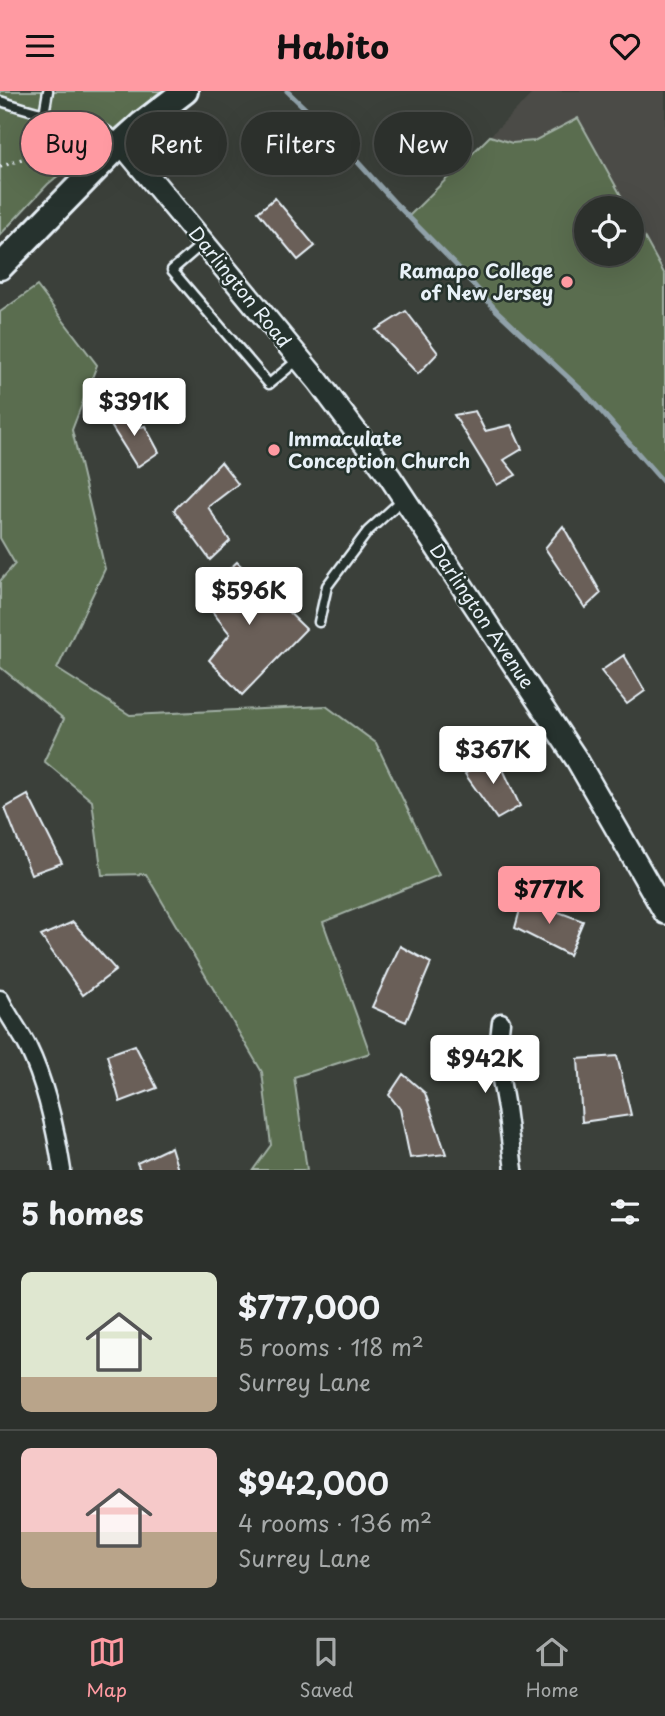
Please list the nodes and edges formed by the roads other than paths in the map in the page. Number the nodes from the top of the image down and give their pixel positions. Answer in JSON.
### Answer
{"nodes":[{"id":1,"x":48,"y":91,"type":"edge"},
{"id":2,"x":186,"y":91,"type":"edge"},
{"id":3,"x":0,"y":101,"type":"edge"},
{"id":4,"x":37,"y":112,"type":"edge"},
{"id":5,"x":44,"y":112,"type":"edge"},
{"id":6,"x":112,"y":134,"type":"edge"},
{"id":7,"x":121,"y":143,"type":"junction"},
{"id":8,"x":204,"y":243,"type":"junction"},
{"id":9,"x":0,"y":267,"type":"edge"},
{"id":10,"x":299,"y":359,"type":"junction"},
{"id":11,"x":356,"y":432,"type":"joint"},
{"id":12,"x":404,"y":498,"type":"junction"},
{"id":13,"x":319,"y":622,"type":"dead end"},
{"id":14,"x":665,"y":913,"type":"edge"},
{"id":15,"x":0,"y":999,"type":"edge"},
{"id":16,"x":501,"y":1022,"type":"dead end"},
{"id":17,"x":62,"y":1170,"type":"edge"},
{"id":18,"x":514,"y":1170,"type":"edge"}],
"edges":[{"from":1,"to":5,"type":"lane"},
{"from":2,"to":7,"type":"main road"},
{"from":3,"to":4,"type":"lane"},
{"from":6,"to":7,"type":"lane"},
{"from":7,"to":8,"type":"main road","name":"Darlington Road"},
{"from":7,"to":9,"type":"main road"},
{"from":8,"to":10,"type":"main road","name":"Darlington Road"},
{"from":8,"to":10,"type":"lane"},
{"from":10,"to":11,"type":"main road","name":"Darlington Road"},
{"from":11,"to":12,"type":"main road","name":"Darlington Avenue"},
{"from":12,"to":13,"type":"lane"},
{"from":12,"to":14,"type":"main road","name":"Darlington Avenue"},
{"from":15,"to":17,"type":"street"},
{"from":16,"to":18,"type":"street"}]}
